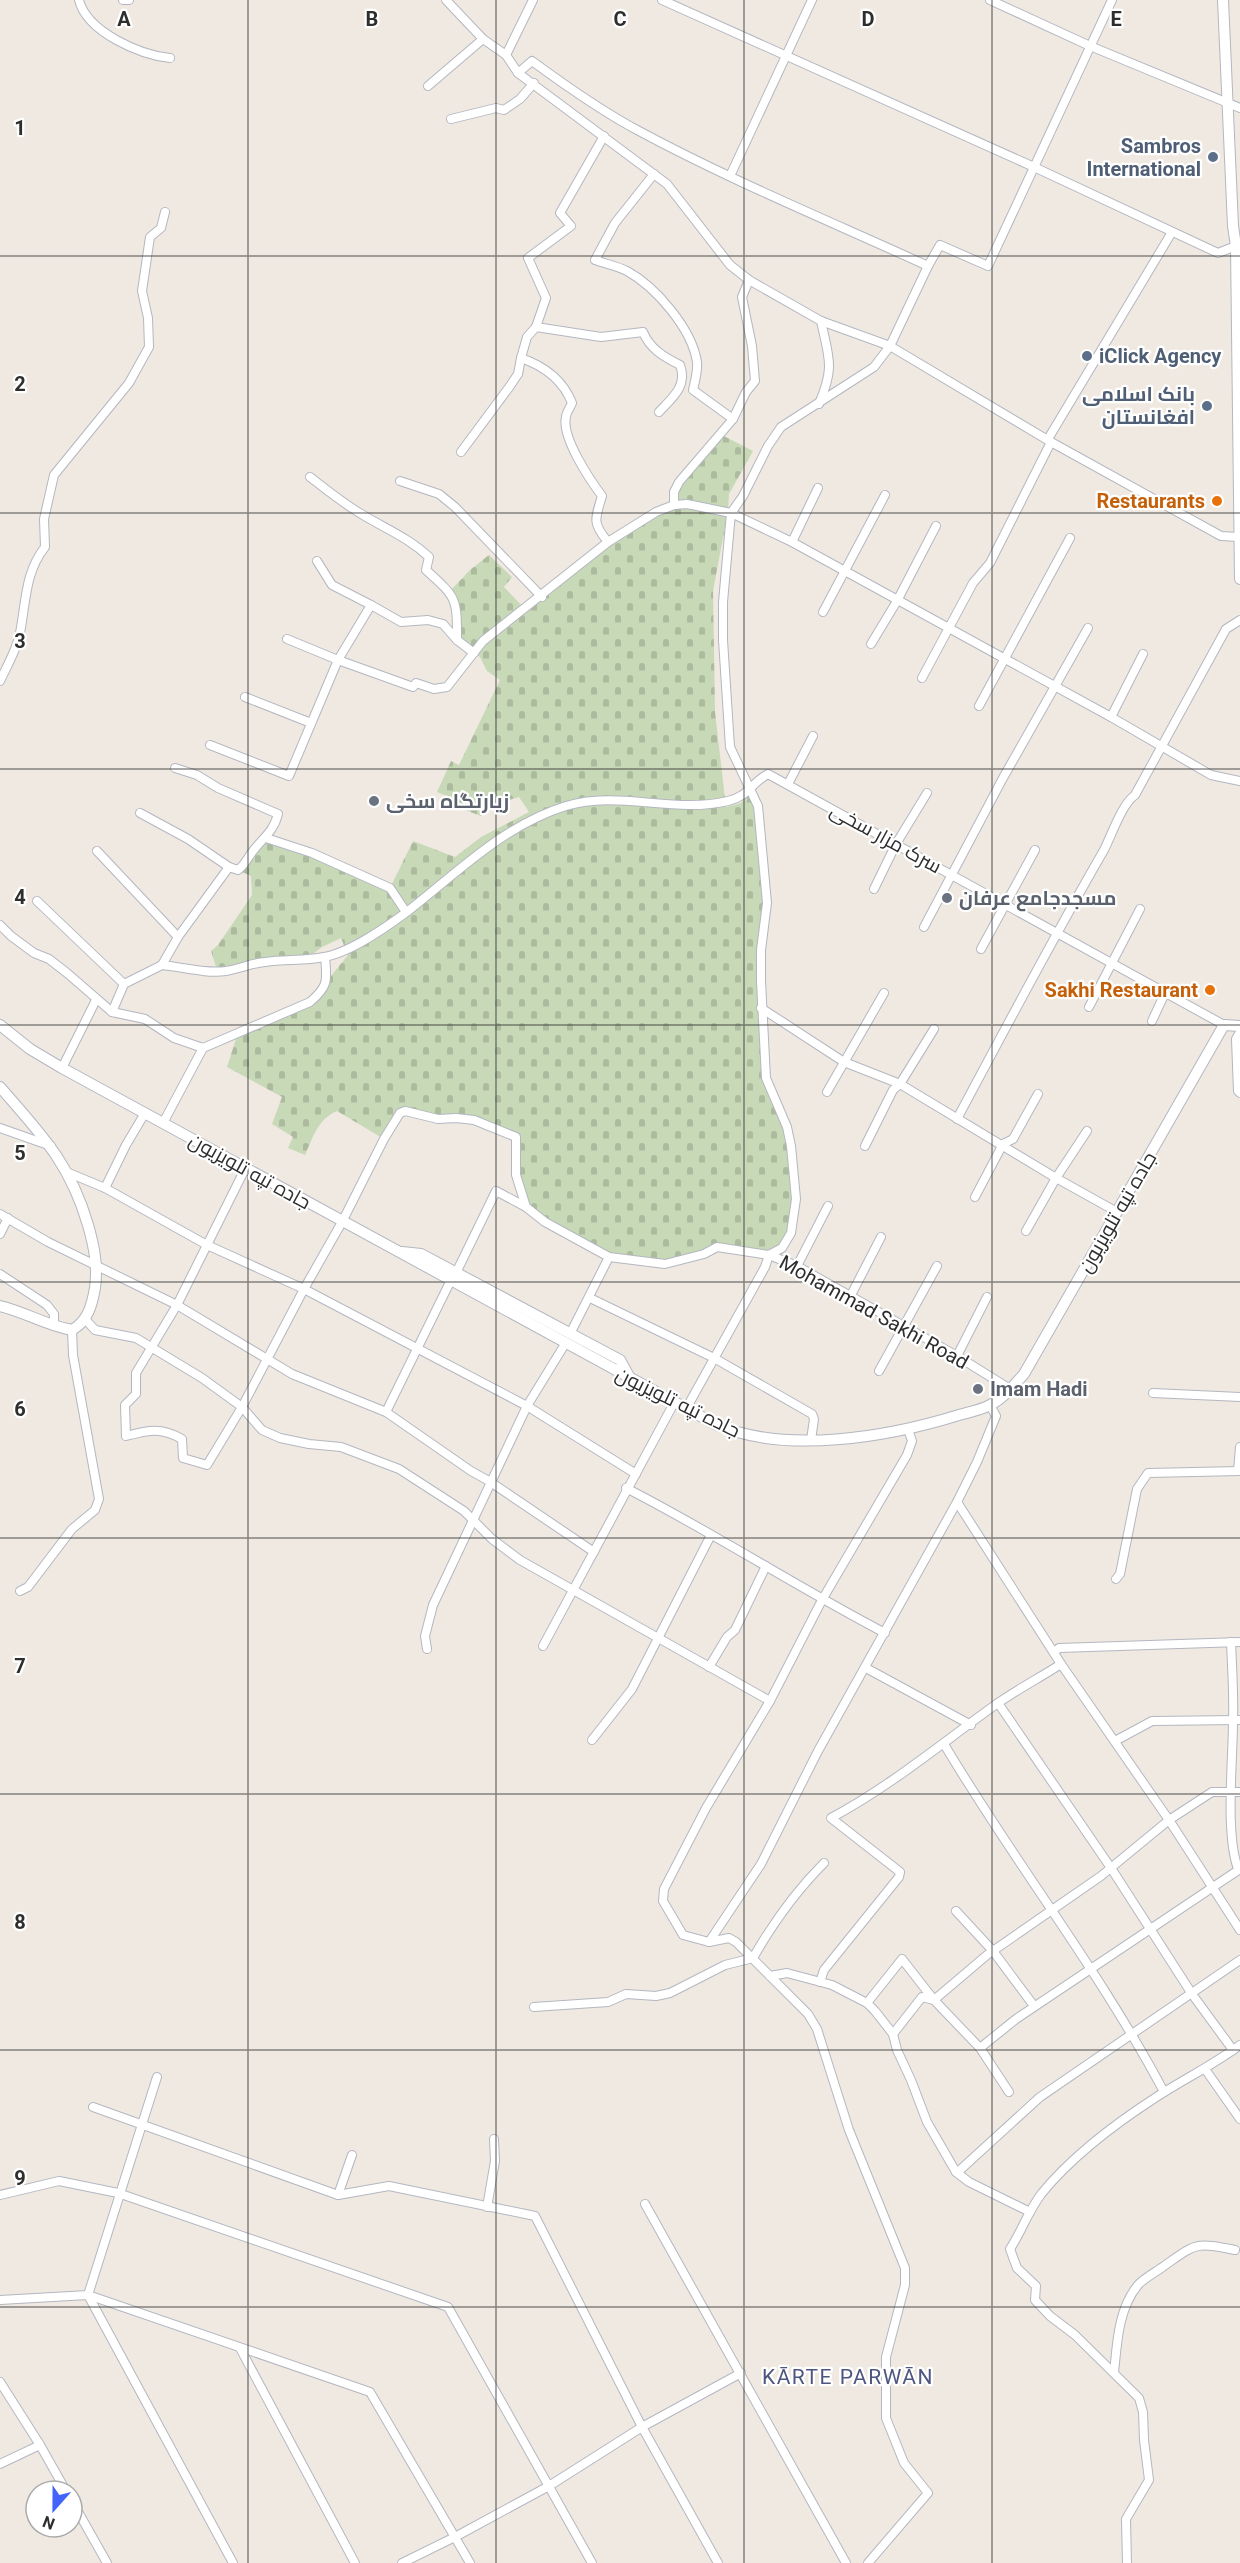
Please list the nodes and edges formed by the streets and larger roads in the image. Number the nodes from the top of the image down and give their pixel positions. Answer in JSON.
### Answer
{"nodes":[{"id":1,"x":79,"y":0,"type":"edge"},
{"id":2,"x":123,"y":0,"type":"edge"},
{"id":3,"x":129,"y":0,"type":"edge"},
{"id":4,"x":446,"y":0,"type":"edge"},
{"id":5,"x":533,"y":0,"type":"edge"},
{"id":6,"x":662,"y":0,"type":"edge"},
{"id":7,"x":812,"y":0,"type":"edge"},
{"id":8,"x":990,"y":0,"type":"edge"},
{"id":9,"x":1112,"y":0,"type":"edge"},
{"id":10,"x":1223,"y":0,"type":"edge"},
{"id":11,"x":483,"y":39,"type":"junction"},
{"id":12,"x":1090,"y":46,"type":"junction"},
{"id":13,"x":506,"y":55,"type":"junction"},
{"id":14,"x":787,"y":56,"type":"junction"},
{"id":15,"x":170,"y":58,"type":"dead end"},
{"id":16,"x":518,"y":73,"type":"junction"},
{"id":17,"x":534,"y":83,"type":"junction"},
{"id":18,"x":428,"y":86,"type":"dead end"},
{"id":19,"x":1229,"y":103,"type":"junction"},
{"id":20,"x":1240,"y":108,"type":"edge"},
{"id":21,"x":451,"y":119,"type":"dead end"},
{"id":22,"x":604,"y":136,"type":"junction"},
{"id":23,"x":1034,"y":167,"type":"junction"},
{"id":24,"x":654,"y":174,"type":"junction"},
{"id":25,"x":730,"y":176,"type":"junction"},
{"id":26,"x":165,"y":212,"type":"dead end"},
{"id":27,"x":1172,"y":232,"type":"junction"},
{"id":28,"x":1236,"y":246,"type":"junction"},
{"id":29,"x":928,"y":266,"type":"junction"},
{"id":30,"x":749,"y":280,"type":"junction"},
{"id":31,"x":821,"y":321,"type":"junction"},
{"id":32,"x":536,"y":327,"type":"junction"},
{"id":33,"x":890,"y":346,"type":"junction"},
{"id":34,"x":521,"y":358,"type":"junction"},
{"id":35,"x":818,"y":404,"type":"junction"},
{"id":36,"x":659,"y":412,"type":"dead end"},
{"id":37,"x":734,"y":419,"type":"junction"},
{"id":38,"x":1050,"y":440,"type":"junction"},
{"id":39,"x":461,"y":452,"type":"dead end"},
{"id":40,"x":310,"y":477,"type":"dead end"},
{"id":41,"x":400,"y":482,"type":"dead end"},
{"id":42,"x":818,"y":488,"type":"dead end"},
{"id":43,"x":885,"y":495,"type":"dead end"},
{"id":44,"x":674,"y":506,"type":"junction"},
{"id":45,"x":731,"y":513,"type":"junction"},
{"id":46,"x":936,"y":526,"type":"dead end"},
{"id":47,"x":1239,"y":537,"type":"edge"},
{"id":48,"x":1070,"y":538,"type":"dead end"},
{"id":49,"x":608,"y":542,"type":"junction"},
{"id":50,"x":792,"y":542,"type":"junction"},
{"id":51,"x":317,"y":561,"type":"dead end"},
{"id":52,"x":844,"y":571,"type":"junction"},
{"id":53,"x":1240,"y":579,"type":"edge"},
{"id":54,"x":542,"y":597,"type":"junction"},
{"id":55,"x":897,"y":601,"type":"junction"},
{"id":56,"x":371,"y":605,"type":"junction"},
{"id":57,"x":823,"y":612,"type":"dead end"},
{"id":58,"x":1240,"y":620,"type":"edge"},
{"id":59,"x":1088,"y":628,"type":"dead end"},
{"id":60,"x":950,"y":630,"type":"junction"},
{"id":61,"x":287,"y":639,"type":"dead end"},
{"id":62,"x":457,"y":640,"type":"junction"},
{"id":63,"x":871,"y":644,"type":"dead end"},
{"id":64,"x":474,"y":653,"type":"junction"},
{"id":65,"x":1143,"y":654,"type":"dead end"},
{"id":66,"x":1004,"y":659,"type":"junction"},
{"id":67,"x":338,"y":660,"type":"junction"},
{"id":68,"x":922,"y":678,"type":"dead end"},
{"id":69,"x":0,"y":681,"type":"edge"},
{"id":70,"x":1055,"y":686,"type":"junction"},
{"id":71,"x":244,"y":697,"type":"dead end"},
{"id":72,"x":979,"y":706,"type":"dead end"},
{"id":73,"x":1111,"y":717,"type":"junction"},
{"id":74,"x":311,"y":723,"type":"junction"},
{"id":75,"x":813,"y":736,"type":"dead end"},
{"id":76,"x":210,"y":745,"type":"dead end"},
{"id":77,"x":1162,"y":747,"type":"junction"},
{"id":78,"x":175,"y":768,"type":"dead end"},
{"id":79,"x":1240,"y":781,"type":"edge"},
{"id":80,"x":788,"y":784,"type":"junction"},
{"id":81,"x":750,"y":792,"type":"junction"},
{"id":82,"x":927,"y":793,"type":"dead end"},
{"id":83,"x":140,"y":813,"type":"dead end"},
{"id":84,"x":266,"y":838,"type":"junction"},
{"id":85,"x":896,"y":844,"type":"junction"},
{"id":86,"x":1035,"y":850,"type":"dead end"},
{"id":87,"x":97,"y":851,"type":"dead end"},
{"id":88,"x":229,"y":867,"type":"junction"},
{"id":89,"x":953,"y":876,"type":"junction"},
{"id":90,"x":874,"y":889,"type":"dead end"},
{"id":91,"x":37,"y":901,"type":"dead end"},
{"id":92,"x":1006,"y":905,"type":"junction"},
{"id":93,"x":1140,"y":909,"type":"dead end"},
{"id":94,"x":406,"y":912,"type":"junction"},
{"id":95,"x":0,"y":924,"type":"edge"},
{"id":96,"x":924,"y":927,"type":"dead end"},
{"id":97,"x":1056,"y":932,"type":"junction"},
{"id":98,"x":178,"y":937,"type":"junction"},
{"id":99,"x":981,"y":949,"type":"dead end"},
{"id":100,"x":326,"y":957,"type":"junction"},
{"id":101,"x":1113,"y":964,"type":"junction"},
{"id":102,"x":162,"y":965,"type":"junction"},
{"id":103,"x":124,"y":984,"type":"junction"},
{"id":104,"x":884,"y":993,"type":"dead end"},
{"id":105,"x":1165,"y":993,"type":"junction"},
{"id":106,"x":96,"y":1000,"type":"junction"},
{"id":107,"x":1089,"y":1007,"type":"dead end"},
{"id":108,"x":761,"y":1008,"type":"junction"},
{"id":109,"x":112,"y":1012,"type":"junction"},
{"id":110,"x":1152,"y":1021,"type":"dead end"},
{"id":111,"x":0,"y":1025,"type":"edge"},
{"id":112,"x":1224,"y":1025,"type":"junction"},
{"id":113,"x":1240,"y":1026,"type":"edge"},
{"id":114,"x":934,"y":1029,"type":"dead end"},
{"id":115,"x":1240,"y":1032,"type":"edge"},
{"id":116,"x":203,"y":1048,"type":"junction"},
{"id":117,"x":844,"y":1062,"type":"junction"},
{"id":118,"x":63,"y":1068,"type":"junction"},
{"id":119,"x":900,"y":1084,"type":"junction"},
{"id":120,"x":0,"y":1087,"type":"edge"},
{"id":121,"x":827,"y":1092,"type":"dead end"},
{"id":122,"x":1240,"y":1093,"type":"edge"},
{"id":123,"x":1038,"y":1094,"type":"dead end"},
{"id":124,"x":145,"y":1113,"type":"junction"},
{"id":125,"x":957,"y":1119,"type":"junction"},
{"id":126,"x":163,"y":1123,"type":"junction"},
{"id":127,"x":0,"y":1128,"type":"edge"},
{"id":128,"x":1087,"y":1131,"type":"dead end"},
{"id":129,"x":1003,"y":1144,"type":"junction"},
{"id":130,"x":51,"y":1146,"type":"junction"},
{"id":131,"x":865,"y":1146,"type":"dead end"},
{"id":132,"x":245,"y":1169,"type":"junction"},
{"id":133,"x":69,"y":1173,"type":"junction"},
{"id":134,"x":1056,"y":1178,"type":"junction"},
{"id":135,"x":105,"y":1188,"type":"junction"},
{"id":136,"x":975,"y":1197,"type":"dead end"},
{"id":137,"x":828,"y":1206,"type":"dead end"},
{"id":138,"x":526,"y":1208,"type":"junction"},
{"id":139,"x":1118,"y":1212,"type":"junction"},
{"id":140,"x":4,"y":1216,"type":"edge"},
{"id":141,"x":342,"y":1222,"type":"junction"},
{"id":142,"x":1026,"y":1231,"type":"dead end"},
{"id":143,"x":0,"y":1234,"type":"edge"},
{"id":144,"x":881,"y":1237,"type":"dead end"},
{"id":145,"x":207,"y":1245,"type":"junction"},
{"id":146,"x":769,"y":1255,"type":"junction"},
{"id":147,"x":609,"y":1257,"type":"junction"},
{"id":148,"x":797,"y":1266,"type":"junction"},
{"id":149,"x":937,"y":1266,"type":"dead end"},
{"id":150,"x":98,"y":1267,"type":"junction"},
{"id":151,"x":0,"y":1274,"type":"edge"},
{"id":152,"x":453,"y":1278,"type":"junction"},
{"id":153,"x":304,"y":1288,"type":"junction"},
{"id":154,"x":987,"y":1297,"type":"dead end"},
{"id":155,"x":590,"y":1298,"type":"junction"},
{"id":156,"x":850,"y":1298,"type":"junction"},
{"id":157,"x":177,"y":1305,"type":"junction"},
{"id":158,"x":0,"y":1306,"type":"edge"},
{"id":159,"x":85,"y":1319,"type":"junction"},
{"id":160,"x":54,"y":1326,"type":"junction"},
{"id":161,"x":904,"y":1326,"type":"junction"},
{"id":162,"x":72,"y":1330,"type":"junction"},
{"id":163,"x":568,"y":1339,"type":"junction"},
{"id":164,"x":151,"y":1347,"type":"junction"},
{"id":165,"x":415,"y":1349,"type":"junction"},
{"id":166,"x":957,"y":1356,"type":"junction"},
{"id":167,"x":714,"y":1358,"type":"junction"},
{"id":168,"x":266,"y":1359,"type":"junction"},
{"id":169,"x":879,"y":1371,"type":"dead end"},
{"id":170,"x":1010,"y":1389,"type":"junction"},
{"id":171,"x":1153,"y":1393,"type":"dead end"},
{"id":172,"x":1240,"y":1397,"type":"edge"},
{"id":173,"x":674,"y":1403,"type":"junction"},
{"id":174,"x":990,"y":1405,"type":"junction"},
{"id":175,"x":526,"y":1406,"type":"junction"},
{"id":176,"x":242,"y":1407,"type":"junction"},
{"id":177,"x":686,"y":1409,"type":"junction"},
{"id":178,"x":386,"y":1412,"type":"junction"},
{"id":179,"x":908,"y":1429,"type":"junction"},
{"id":180,"x":811,"y":1440,"type":"junction"},
{"id":181,"x":1240,"y":1447,"type":"edge"},
{"id":182,"x":1239,"y":1471,"type":"edge"},
{"id":183,"x":636,"y":1474,"type":"junction"},
{"id":184,"x":489,"y":1481,"type":"junction"},
{"id":185,"x":626,"y":1488,"type":"junction"},
{"id":186,"x":957,"y":1502,"type":"junction"},
{"id":187,"x":473,"y":1520,"type":"junction"},
{"id":188,"x":711,"y":1535,"type":"junction"},
{"id":189,"x":594,"y":1552,"type":"junction"},
{"id":190,"x":766,"y":1566,"type":"junction"},
{"id":191,"x":1116,"y":1579,"type":"dead end"},
{"id":192,"x":20,"y":1591,"type":"dead end"},
{"id":193,"x":573,"y":1591,"type":"junction"},
{"id":194,"x":822,"y":1600,"type":"junction"},
{"id":195,"x":885,"y":1633,"type":"junction"},
{"id":196,"x":658,"y":1640,"type":"junction"},
{"id":197,"x":1236,"y":1642,"type":"edge"},
{"id":198,"x":543,"y":1646,"type":"dead end"},
{"id":199,"x":427,"y":1649,"type":"dead end"},
{"id":200,"x":1054,"y":1652,"type":"junction"},
{"id":201,"x":1062,"y":1664,"type":"junction"},
{"id":202,"x":709,"y":1667,"type":"junction"},
{"id":203,"x":866,"y":1668,"type":"junction"},
{"id":204,"x":770,"y":1701,"type":"junction"},
{"id":205,"x":998,"y":1703,"type":"junction"},
{"id":206,"x":1237,"y":1720,"type":"edge"},
{"id":207,"x":971,"y":1725,"type":"junction"},
{"id":208,"x":591,"y":1740,"type":"dead end"},
{"id":209,"x":1115,"y":1741,"type":"junction"},
{"id":210,"x":944,"y":1744,"type":"junction"},
{"id":211,"x":1236,"y":1792,"type":"edge"},
{"id":212,"x":1169,"y":1820,"type":"junction"},
{"id":213,"x":824,"y":1863,"type":"dead end"},
{"id":214,"x":1112,"y":1868,"type":"junction"},
{"id":215,"x":1239,"y":1869,"type":"edge"},
{"id":216,"x":1212,"y":1886,"type":"junction"},
{"id":217,"x":1051,"y":1909,"type":"junction"},
{"id":218,"x":956,"y":1911,"type":"dead end"},
{"id":219,"x":1150,"y":1930,"type":"junction"},
{"id":220,"x":1240,"y":1930,"type":"edge"},
{"id":221,"x":709,"y":1942,"type":"junction"},
{"id":222,"x":993,"y":1951,"type":"junction"},
{"id":223,"x":753,"y":1958,"type":"junction"},
{"id":224,"x":1240,"y":1960,"type":"edge"},
{"id":225,"x":1089,"y":1969,"type":"junction"},
{"id":226,"x":770,"y":1976,"type":"junction"},
{"id":227,"x":820,"y":1982,"type":"junction"},
{"id":228,"x":1192,"y":1994,"type":"junction"},
{"id":229,"x":934,"y":2000,"type":"junction"},
{"id":230,"x":867,"y":2003,"type":"junction"},
{"id":231,"x":1034,"y":2006,"type":"junction"},
{"id":232,"x":534,"y":2007,"type":"dead end"},
{"id":233,"x":893,"y":2034,"type":"junction"},
{"id":234,"x":1134,"y":2034,"type":"junction"},
{"id":235,"x":1237,"y":2047,"type":"edge"},
{"id":236,"x":980,"y":2048,"type":"junction"},
{"id":237,"x":1205,"y":2069,"type":"junction"},
{"id":238,"x":157,"y":2077,"type":"dead end"},
{"id":239,"x":1009,"y":2091,"type":"dead end"},
{"id":240,"x":1164,"y":2092,"type":"junction"},
{"id":241,"x":93,"y":2107,"type":"dead end"},
{"id":242,"x":1240,"y":2119,"type":"edge"},
{"id":243,"x":143,"y":2123,"type":"junction"},
{"id":244,"x":494,"y":2139,"type":"dead end"},
{"id":245,"x":352,"y":2155,"type":"dead end"},
{"id":246,"x":956,"y":2172,"type":"junction"},
{"id":247,"x":118,"y":2193,"type":"junction"},
{"id":248,"x":0,"y":2195,"type":"edge"},
{"id":249,"x":338,"y":2195,"type":"junction"},
{"id":250,"x":645,"y":2204,"type":"dead end"},
{"id":251,"x":487,"y":2207,"type":"junction"},
{"id":252,"x":1030,"y":2212,"type":"junction"},
{"id":253,"x":1235,"y":2250,"type":"dead end"},
{"id":254,"x":88,"y":2295,"type":"junction"},
{"id":255,"x":0,"y":2300,"type":"edge"},
{"id":256,"x":240,"y":2348,"type":"junction"},
{"id":257,"x":741,"y":2373,"type":"junction"},
{"id":258,"x":1114,"y":2373,"type":"junction"},
{"id":259,"x":0,"y":2382,"type":"edge"},
{"id":260,"x":642,"y":2427,"type":"junction"},
{"id":261,"x":40,"y":2445,"type":"junction"},
{"id":262,"x":0,"y":2464,"type":"edge"},
{"id":263,"x":59,"y":2479,"type":"edge"},
{"id":264,"x":549,"y":2486,"type":"junction"},
{"id":265,"x":84,"y":2522,"type":"edge"},
{"id":266,"x":456,"y":2537,"type":"junction"},
{"id":267,"x":107,"y":2563,"type":"edge"},
{"id":268,"x":233,"y":2563,"type":"edge"},
{"id":269,"x":355,"y":2563,"type":"edge"},
{"id":270,"x":402,"y":2563,"type":"edge"},
{"id":271,"x":470,"y":2563,"type":"edge"},
{"id":272,"x":592,"y":2563,"type":"edge"},
{"id":273,"x":718,"y":2563,"type":"edge"},
{"id":274,"x":846,"y":2563,"type":"edge"},
{"id":275,"x":868,"y":2563,"type":"edge"},
{"id":276,"x":1127,"y":2563,"type":"edge"}],
"edges":[{"from":1,"to":15,"type":"street"},
{"from":2,"to":3,"type":"street"},
{"from":4,"to":11,"type":"street"},
{"from":5,"to":13,"type":"street"},
{"from":6,"to":14,"type":"street"},
{"from":7,"to":14,"type":"street"},
{"from":8,"to":12,"type":"street"},
{"from":9,"to":12,"type":"street"},
{"from":10,"to":19,"type":"street"},
{"from":11,"to":13,"type":"street"},
{"from":11,"to":18,"type":"street"},
{"from":12,"to":19,"type":"street"},
{"from":12,"to":23,"type":"street"},
{"from":13,"to":16,"type":"street"},
{"from":14,"to":23,"type":"street"},
{"from":14,"to":25,"type":"street"},
{"from":16,"to":17,"type":"street"},
{"from":16,"to":25,"type":"street"},
{"from":17,"to":21,"type":"street"},
{"from":17,"to":22,"type":"street"},
{"from":19,"to":20,"type":"street"},
{"from":19,"to":28,"type":"street"},
{"from":22,"to":24,"type":"street"},
{"from":22,"to":32,"type":"street"},
{"from":23,"to":27,"type":"street"},
{"from":23,"to":29,"type":"street"},
{"from":24,"to":30,"type":"street"},
{"from":24,"to":37,"type":"street"},
{"from":25,"to":29,"type":"street"},
{"from":26,"to":69,"type":"street"},
{"from":27,"to":28,"type":"street"},
{"from":27,"to":38,"type":"street"},
{"from":28,"to":47,"type":"street"},
{"from":29,"to":33,"type":"street"},
{"from":30,"to":31,"type":"street"},
{"from":30,"to":37,"type":"street"},
{"from":31,"to":33,"type":"street"},
{"from":31,"to":35,"type":"street"},
{"from":32,"to":34,"type":"street"},
{"from":32,"to":36,"type":"street"},
{"from":33,"to":35,"type":"street"},
{"from":33,"to":38,"type":"street"},
{"from":34,"to":39,"type":"street"},
{"from":34,"to":49,"type":"street"},
{"from":35,"to":45,"type":"street"},
{"from":37,"to":44,"type":"street"},
{"from":38,"to":47,"type":"street"},
{"from":38,"to":60,"type":"street"},
{"from":40,"to":62,"type":"street"},
{"from":41,"to":54,"type":"street"},
{"from":42,"to":50,"type":"street"},
{"from":43,"to":52,"type":"street"},
{"from":44,"to":45,"type":"street"},
{"from":44,"to":49,"type":"street"},
{"from":45,"to":50,"type":"street"},
{"from":45,"to":81,"type":"street"},
{"from":46,"to":55,"type":"street"},
{"from":47,"to":53,"type":"street"},
{"from":48,"to":66,"type":"street"},
{"from":49,"to":54,"type":"street"},
{"from":50,"to":52,"type":"street"},
{"from":51,"to":56,"type":"street"},
{"from":52,"to":55,"type":"street"},
{"from":52,"to":57,"type":"street"},
{"from":54,"to":64,"type":"street"},
{"from":55,"to":60,"type":"street"},
{"from":55,"to":63,"type":"street"},
{"from":56,"to":62,"type":"street"},
{"from":56,"to":67,"type":"street"},
{"from":58,"to":77,"type":"street"},
{"from":59,"to":70,"type":"street"},
{"from":60,"to":66,"type":"street"},
{"from":60,"to":68,"type":"street"},
{"from":61,"to":67,"type":"street"},
{"from":62,"to":64,"type":"street"},
{"from":64,"to":67,"type":"street"},
{"from":65,"to":73,"type":"street"},
{"from":66,"to":70,"type":"street"},
{"from":66,"to":72,"type":"street"},
{"from":67,"to":74,"type":"street"},
{"from":70,"to":73,"type":"street"},
{"from":70,"to":89,"type":"street"},
{"from":71,"to":74,"type":"street"},
{"from":73,"to":77,"type":"street"},
{"from":74,"to":76,"type":"street"},
{"from":75,"to":80,"type":"street"},
{"from":77,"to":79,"type":"street"},
{"from":77,"to":97,"type":"street"},
{"from":78,"to":84,"type":"street"},
{"from":80,"to":81,"type":"street","name":"سرک مزار سخی"},
{"from":80,"to":85,"type":"street","name":"سرک مزار سخی"},
{"from":81,"to":94,"type":"street"},
{"from":81,"to":108,"type":"street"},
{"from":82,"to":85,"type":"street"},
{"from":83,"to":88,"type":"street"},
{"from":84,"to":88,"type":"street"},
{"from":84,"to":94,"type":"street"},
{"from":85,"to":89,"type":"street","name":"سرک مزار سخی"},
{"from":85,"to":90,"type":"street"},
{"from":86,"to":92,"type":"street"},
{"from":87,"to":98,"type":"street"},
{"from":88,"to":98,"type":"street"},
{"from":89,"to":92,"type":"street","name":"سرک مزار سخی"},
{"from":89,"to":96,"type":"street"},
{"from":91,"to":103,"type":"street"},
{"from":92,"to":97,"type":"street","name":"سرک مزار سخی"},
{"from":92,"to":99,"type":"street"},
{"from":93,"to":101,"type":"street"},
{"from":94,"to":100,"type":"street"},
{"from":95,"to":106,"type":"street"},
{"from":97,"to":101,"type":"street","name":"سرک مزار سخی"},
{"from":97,"to":125,"type":"street"},
{"from":98,"to":102,"type":"street"},
{"from":100,"to":102,"type":"street"},
{"from":100,"to":116,"type":"street"},
{"from":101,"to":105,"type":"street","name":"سرک مزار سخی"},
{"from":101,"to":107,"type":"street"},
{"from":102,"to":103,"type":"street"},
{"from":103,"to":109,"type":"street"},
{"from":104,"to":117,"type":"street"},
{"from":105,"to":110,"type":"street"},
{"from":105,"to":112,"type":"street","name":"سرک مزار سخی"},
{"from":106,"to":109,"type":"street"},
{"from":106,"to":118,"type":"street"},
{"from":108,"to":117,"type":"street"},
{"from":108,"to":146,"type":"street"},
{"from":109,"to":116,"type":"street"},
{"from":111,"to":118,"type":"street","name":"جاده تپه تلویزیون"},
{"from":112,"to":113,"type":"street"},
{"from":112,"to":139,"type":"street","name":"جاده تپه تلویزیون"},
{"from":114,"to":119,"type":"street"},
{"from":115,"to":122,"type":"street"},
{"from":116,"to":126,"type":"street"},
{"from":117,"to":119,"type":"street"},
{"from":117,"to":121,"type":"street"},
{"from":118,"to":124,"type":"street","name":"جاده تپه تلویزیون"},
{"from":119,"to":125,"type":"street"},
{"from":119,"to":131,"type":"street"},
{"from":120,"to":130,"type":"street"},
{"from":123,"to":129,"type":"street"},
{"from":124,"to":126,"type":"street","name":"جاده تپه تلویزیون"},
{"from":124,"to":135,"type":"street"},
{"from":125,"to":129,"type":"street"},
{"from":126,"to":132,"type":"street","name":"جاده تپه تلویزیون"},
{"from":127,"to":130,"type":"street"},
{"from":128,"to":134,"type":"street"},
{"from":129,"to":134,"type":"street"},
{"from":129,"to":136,"type":"street"},
{"from":130,"to":133,"type":"street"},
{"from":132,"to":141,"type":"street","name":"جاده تپه تلویزیون"},
{"from":132,"to":145,"type":"street"},
{"from":133,"to":135,"type":"street"},
{"from":133,"to":150,"type":"street"},
{"from":134,"to":139,"type":"street"},
{"from":134,"to":142,"type":"street"},
{"from":135,"to":145,"type":"street"},
{"from":137,"to":148,"type":"street"},
{"from":138,"to":141,"type":"street"},
{"from":138,"to":147,"type":"street"},
{"from":138,"to":152,"type":"street"},
{"from":139,"to":170,"type":"street","name":"جاده تپه تلویزیون"},
{"from":140,"to":143,"type":"street"},
{"from":140,"to":150,"type":"street"},
{"from":141,"to":152,"type":"street","name":"جاده تپه تلویزیون"},
{"from":141,"to":153,"type":"street"},
{"from":144,"to":156,"type":"street"},
{"from":145,"to":153,"type":"street"},
{"from":145,"to":157,"type":"street"},
{"from":146,"to":147,"type":"street","name":"Mohammad Sakhi Road"},
{"from":146,"to":148,"type":"street","name":"Mohammad Sakhi Road"},
{"from":146,"to":167,"type":"street"},
{"from":147,"to":155,"type":"street"},
{"from":148,"to":156,"type":"street","name":"Mohammad Sakhi Road"},
{"from":149,"to":161,"type":"street"},
{"from":150,"to":157,"type":"street"},
{"from":150,"to":159,"type":"street"},
{"from":151,"to":160,"type":"street"},
{"from":152,"to":163,"type":"street"},
{"from":152,"to":165,"type":"street"},
{"from":153,"to":165,"type":"street"},
{"from":153,"to":168,"type":"street"},
{"from":154,"to":166,"type":"street"},
{"from":155,"to":163,"type":"street"},
{"from":155,"to":167,"type":"street"},
{"from":156,"to":161,"type":"street","name":"Mohammad Sakhi Road"},
{"from":157,"to":164,"type":"street"},
{"from":157,"to":168,"type":"street"},
{"from":158,"to":160,"type":"street"},
{"from":159,"to":162,"type":"street"},
{"from":159,"to":164,"type":"street"},
{"from":160,"to":162,"type":"street"},
{"from":161,"to":166,"type":"street","name":"Mohammad Sakhi Road"},
{"from":161,"to":169,"type":"street"},
{"from":162,"to":192,"type":"street"},
{"from":163,"to":173,"type":"street","name":"جاده تپه تلویزیون"},
{"from":163,"to":175,"type":"street"},
{"from":164,"to":176,"type":"street"},
{"from":164,"to":176,"type":"street"},
{"from":165,"to":175,"type":"street"},
{"from":165,"to":178,"type":"street"},
{"from":166,"to":170,"type":"street","name":"Mohammad Sakhi Road"},
{"from":167,"to":177,"type":"street"},
{"from":167,"to":180,"type":"street"},
{"from":168,"to":176,"type":"street"},
{"from":168,"to":178,"type":"street"},
{"from":170,"to":174,"type":"street","name":"جاده تپه تلویزیون"},
{"from":171,"to":172,"type":"street"},
{"from":173,"to":177,"type":"street","name":"جاده تپه تلویزیون"},
{"from":173,"to":183,"type":"street"},
{"from":174,"to":179,"type":"street","name":"جاده تپه تلویزیون"},
{"from":174,"to":186,"type":"street"},
{"from":175,"to":183,"type":"street"},
{"from":175,"to":184,"type":"street"},
{"from":176,"to":187,"type":"street"},
{"from":177,"to":180,"type":"street","name":"جاده تپه تلویزیون"},
{"from":178,"to":184,"type":"street"},
{"from":179,"to":180,"type":"street","name":"جاده تپه تلویزیون"},
{"from":179,"to":194,"type":"street"},
{"from":181,"to":182,"type":"street"},
{"from":182,"to":191,"type":"street"},
{"from":183,"to":185,"type":"street"},
{"from":184,"to":187,"type":"street"},
{"from":184,"to":189,"type":"street"},
{"from":185,"to":188,"type":"street"},
{"from":185,"to":189,"type":"street"},
{"from":186,"to":195,"type":"street"},
{"from":186,"to":200,"type":"street"},
{"from":187,"to":193,"type":"street"},
{"from":187,"to":199,"type":"street"},
{"from":188,"to":190,"type":"street"},
{"from":188,"to":196,"type":"street"},
{"from":189,"to":193,"type":"street"},
{"from":190,"to":194,"type":"street"},
{"from":190,"to":202,"type":"street"},
{"from":193,"to":196,"type":"street"},
{"from":193,"to":198,"type":"street"},
{"from":194,"to":195,"type":"street"},
{"from":194,"to":204,"type":"street"},
{"from":195,"to":203,"type":"street"},
{"from":196,"to":202,"type":"street"},
{"from":196,"to":208,"type":"street"},
{"from":197,"to":200,"type":"street"},
{"from":197,"to":206,"type":"street"},
{"from":200,"to":201,"type":"street"},
{"from":201,"to":205,"type":"street"},
{"from":201,"to":209,"type":"street"},
{"from":202,"to":204,"type":"street"},
{"from":203,"to":207,"type":"street"},
{"from":203,"to":221,"type":"street"},
{"from":204,"to":221,"type":"street"},
{"from":205,"to":207,"type":"street"},
{"from":205,"to":214,"type":"street"},
{"from":206,"to":209,"type":"street"},
{"from":206,"to":211,"type":"street"},
{"from":207,"to":210,"type":"street"},
{"from":209,"to":212,"type":"street"},
{"from":210,"to":217,"type":"street"},
{"from":210,"to":227,"type":"street"},
{"from":211,"to":212,"type":"street"},
{"from":211,"to":215,"type":"street"},
{"from":212,"to":214,"type":"street"},
{"from":212,"to":216,"type":"street"},
{"from":213,"to":223,"type":"street"},
{"from":214,"to":217,"type":"street"},
{"from":214,"to":219,"type":"street"},
{"from":215,"to":216,"type":"street"},
{"from":216,"to":219,"type":"street"},
{"from":216,"to":220,"type":"street"},
{"from":217,"to":222,"type":"street"},
{"from":217,"to":225,"type":"street"},
{"from":218,"to":222,"type":"street"},
{"from":219,"to":225,"type":"street"},
{"from":219,"to":228,"type":"street"},
{"from":221,"to":223,"type":"street"},
{"from":222,"to":229,"type":"street"},
{"from":222,"to":231,"type":"street"},
{"from":223,"to":226,"type":"street"},
{"from":223,"to":232,"type":"street"},
{"from":224,"to":228,"type":"street"},
{"from":225,"to":231,"type":"street"},
{"from":225,"to":234,"type":"street"},
{"from":226,"to":227,"type":"street"},
{"from":226,"to":275,"type":"street"},
{"from":227,"to":230,"type":"street"},
{"from":228,"to":234,"type":"street"},
{"from":228,"to":235,"type":"street"},
{"from":229,"to":230,"type":"street"},
{"from":229,"to":233,"type":"street"},
{"from":229,"to":236,"type":"street"},
{"from":230,"to":233,"type":"street"},
{"from":231,"to":236,"type":"street"},
{"from":233,"to":246,"type":"street"},
{"from":234,"to":240,"type":"street"},
{"from":234,"to":246,"type":"street"},
{"from":235,"to":237,"type":"street"},
{"from":236,"to":239,"type":"street"},
{"from":237,"to":240,"type":"street"},
{"from":237,"to":242,"type":"street"},
{"from":238,"to":243,"type":"street"},
{"from":240,"to":252,"type":"street"},
{"from":241,"to":243,"type":"street"},
{"from":243,"to":247,"type":"street"},
{"from":243,"to":249,"type":"street"},
{"from":244,"to":251,"type":"street"},
{"from":245,"to":249,"type":"street"},
{"from":246,"to":252,"type":"street"},
{"from":247,"to":248,"type":"street"},
{"from":247,"to":254,"type":"street"},
{"from":247,"to":264,"type":"street"},
{"from":249,"to":251,"type":"street"},
{"from":250,"to":257,"type":"street"},
{"from":251,"to":260,"type":"street"},
{"from":252,"to":258,"type":"street"},
{"from":253,"to":258,"type":"street"},
{"from":254,"to":255,"type":"street"},
{"from":254,"to":256,"type":"street"},
{"from":254,"to":268,"type":"street"},
{"from":256,"to":266,"type":"street"},
{"from":256,"to":269,"type":"street"},
{"from":257,"to":260,"type":"street"},
{"from":257,"to":274,"type":"street"},
{"from":258,"to":276,"type":"street"},
{"from":259,"to":261,"type":"street"},
{"from":260,"to":264,"type":"street"},
{"from":260,"to":273,"type":"street"},
{"from":261,"to":262,"type":"street"},
{"from":261,"to":263,"type":"street"},
{"from":264,"to":266,"type":"street"},
{"from":264,"to":272,"type":"street"},
{"from":265,"to":267,"type":"street"},
{"from":266,"to":270,"type":"street"},
{"from":266,"to":271,"type":"street"}]}
